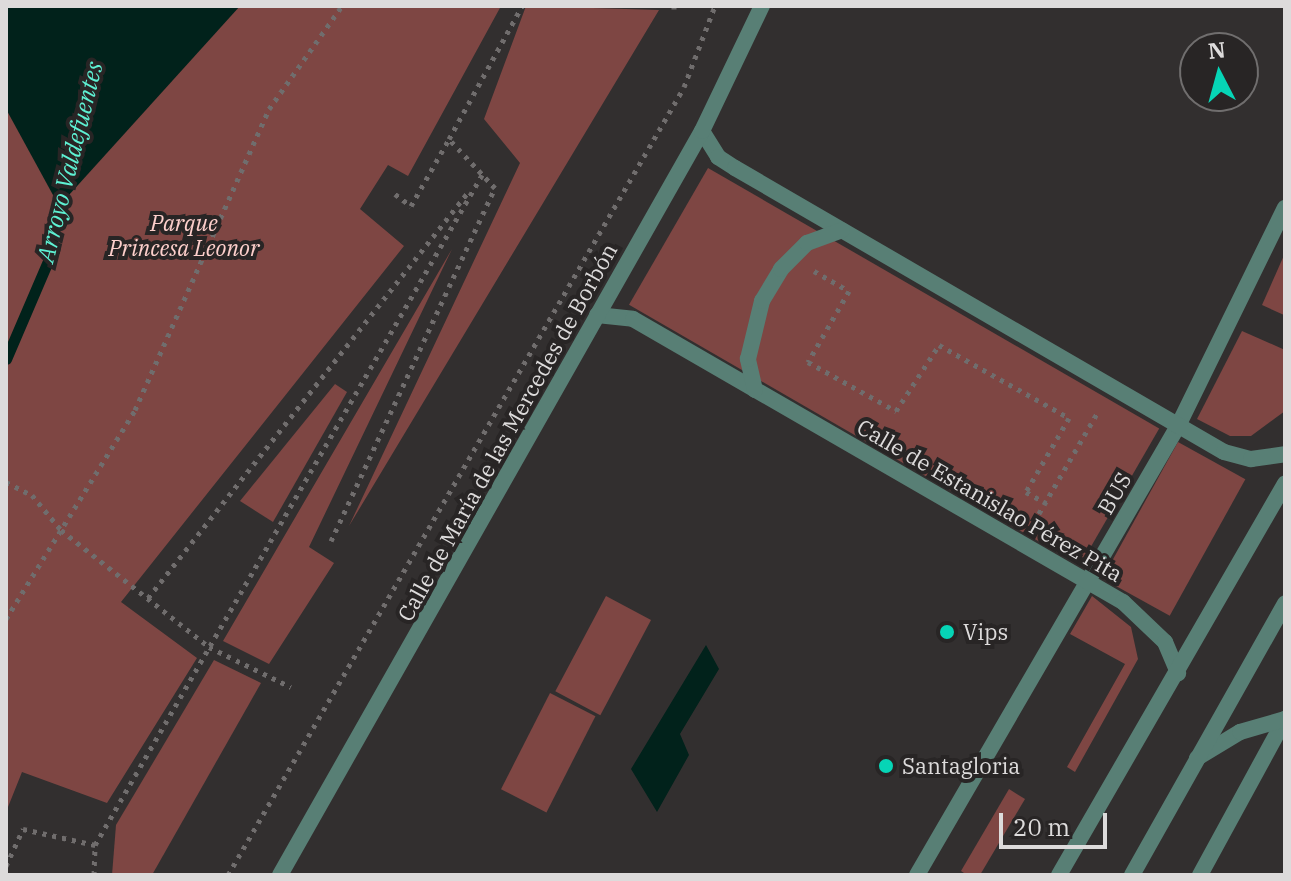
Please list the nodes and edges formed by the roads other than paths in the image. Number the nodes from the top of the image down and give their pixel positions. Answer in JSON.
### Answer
{"nodes":[{"id":1,"x":762,"y":6,"type":"edge"},
{"id":2,"x":702,"y":131,"type":"junction"},
{"id":3,"x":1285,"y":208,"type":"edge"},
{"id":4,"x":842,"y":230,"type":"junction"},
{"id":5,"x":597,"y":315,"type":"junction"},
{"id":6,"x":755,"y":390,"type":"junction"},
{"id":7,"x":1178,"y":426,"type":"junction"},
{"id":8,"x":1285,"y":454,"type":"edge"},
{"id":9,"x":1285,"y":483,"type":"edge"},
{"id":10,"x":1088,"y":582,"type":"junction"},
{"id":11,"x":1285,"y":603,"type":"edge"},
{"id":12,"x":1178,"y":673,"type":"junction"},
{"id":13,"x":1285,"y":719,"type":"edge"},
{"id":14,"x":1197,"y":758,"type":"junction"},
{"id":15,"x":280,"y":875,"type":"edge"},
{"id":16,"x":917,"y":875,"type":"edge"},
{"id":17,"x":1059,"y":875,"type":"edge"},
{"id":18,"x":1132,"y":875,"type":"edge"},
{"id":19,"x":1200,"y":875,"type":"edge"}],
"edges":[{"from":1,"to":2,"type":"street","name":"Calle de María de las Mercedes de Borbón"},
{"from":2,"to":4,"type":"street"},
{"from":2,"to":5,"type":"street","name":"Calle de María de las Mercedes de Borbón"},
{"from":3,"to":7,"type":"street","name":"BUS"},
{"from":4,"to":6,"type":"street"},
{"from":4,"to":7,"type":"street"},
{"from":5,"to":6,"type":"street","name":"Calle de Estanislao Pérez Pita"},
{"from":5,"to":15,"type":"street","name":"Calle de María de las Mercedes de Borbón"},
{"from":6,"to":10,"type":"street","name":"Calle de Estanislao Pérez Pita"},
{"from":7,"to":8,"type":"street"},
{"from":7,"to":10,"type":"street","name":"BUS"},
{"from":9,"to":12,"type":"street"},
{"from":10,"to":12,"type":"street","name":"Calle de Estanislao Pérez Pita"},
{"from":10,"to":16,"type":"street","name":"BUS"},
{"from":11,"to":14,"type":"street"},
{"from":12,"to":17,"type":"street"},
{"from":13,"to":14,"type":"street"},
{"from":13,"to":19,"type":"street"},
{"from":14,"to":18,"type":"street"}]}
